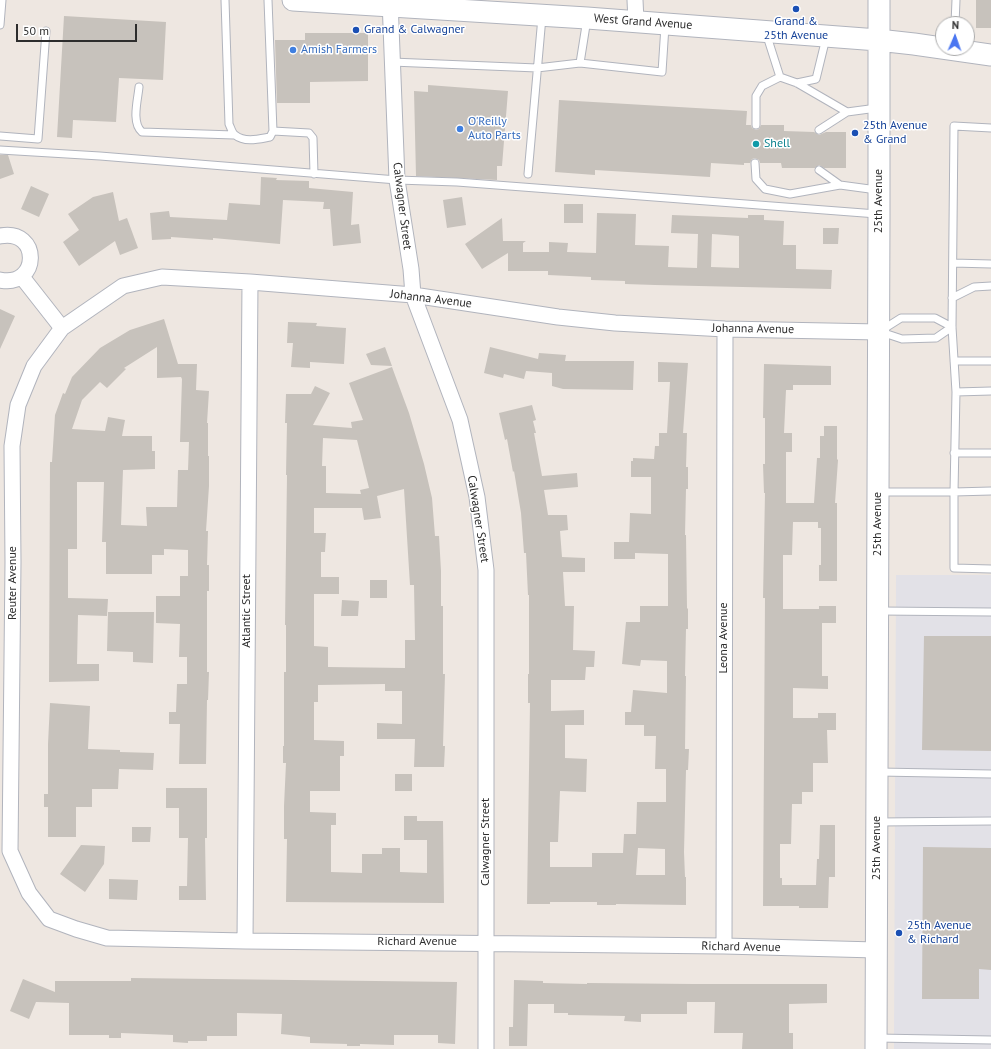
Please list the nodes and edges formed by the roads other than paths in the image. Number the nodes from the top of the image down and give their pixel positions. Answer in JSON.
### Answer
{"nodes":[{"id":1,"x":2,"y":0,"type":"edge"},
{"id":2,"x":225,"y":0,"type":"edge"},
{"id":3,"x":268,"y":0,"type":"edge"},
{"id":4,"x":294,"y":0,"type":"edge"},
{"id":5,"x":635,"y":0,"type":"edge"},
{"id":6,"x":879,"y":0,"type":"edge"},
{"id":7,"x":956,"y":0,"type":"edge"},
{"id":8,"x":350,"y":2,"type":"edge"},
{"id":9,"x":390,"y":3,"type":"edge"},
{"id":10,"x":542,"y":15,"type":"junction"},
{"id":11,"x":955,"y":16,"type":"edge"},
{"id":12,"x":587,"y":18,"type":"junction"},
{"id":13,"x":636,"y":21,"type":"junction"},
{"id":14,"x":665,"y":24,"type":"junction"},
{"id":15,"x":0,"y":25,"type":"edge"},
{"id":16,"x":46,"y":31,"type":"dead end"},
{"id":17,"x":765,"y":31,"type":"junction"},
{"id":18,"x":826,"y":36,"type":"junction"},
{"id":19,"x":878,"y":40,"type":"junction"},
{"id":20,"x":935,"y":47,"type":"edge"},
{"id":21,"x":975,"y":52,"type":"edge"},
{"id":22,"x":991,"y":55,"type":"edge"},
{"id":23,"x":392,"y":62,"type":"junction"},
{"id":24,"x":580,"y":63,"type":"junction"},
{"id":25,"x":537,"y":68,"type":"junction"},
{"id":26,"x":780,"y":77,"type":"junction"},
{"id":27,"x":797,"y":83,"type":"junction"},
{"id":28,"x":139,"y":87,"type":"dead end"},
{"id":29,"x":879,"y":108,"type":"junction"},
{"id":30,"x":847,"y":112,"type":"junction"},
{"id":31,"x":756,"y":125,"type":"dead end"},
{"id":32,"x":991,"y":128,"type":"edge"},
{"id":33,"x":820,"y":130,"type":"dead end"},
{"id":34,"x":273,"y":131,"type":"junction"},
{"id":35,"x":234,"y":135,"type":"junction"},
{"id":36,"x":0,"y":136,"type":"edge"},
{"id":37,"x":0,"y":150,"type":"edge"},
{"id":38,"x":755,"y":163,"type":"dead end"},
{"id":39,"x":819,"y":170,"type":"dead end"},
{"id":40,"x":314,"y":174,"type":"junction"},
{"id":41,"x":528,"y":174,"type":"dead end"},
{"id":42,"x":397,"y":180,"type":"junction"},
{"id":43,"x":840,"y":185,"type":"junction"},
{"id":44,"x":879,"y":190,"type":"junction"},
{"id":45,"x":879,"y":214,"type":"junction"},
{"id":46,"x":0,"y":236,"type":"edge"},
{"id":47,"x":953,"y":263,"type":"junction"},
{"id":48,"x":991,"y":264,"type":"edge"},
{"id":49,"x":22,"y":277,"type":"junction"},
{"id":50,"x":0,"y":280,"type":"edge"},
{"id":51,"x":250,"y":282,"type":"junction"},
{"id":52,"x":991,"y":286,"type":"edge"},
{"id":53,"x":413,"y":295,"type":"junction"},
{"id":54,"x":952,"y":298,"type":"junction"},
{"id":55,"x":952,"y":327,"type":"junction"},
{"id":56,"x":62,"y":328,"type":"junction"},
{"id":57,"x":725,"y":329,"type":"junction"},
{"id":58,"x":879,"y":332,"type":"junction"},
{"id":59,"x":954,"y":361,"type":"junction"},
{"id":60,"x":991,"y":361,"type":"edge"},
{"id":61,"x":991,"y":391,"type":"edge"},
{"id":62,"x":956,"y":392,"type":"junction"},
{"id":63,"x":954,"y":453,"type":"junction"},
{"id":64,"x":991,"y":453,"type":"edge"},
{"id":65,"x":991,"y":491,"type":"edge"},
{"id":66,"x":878,"y":492,"type":"junction"},
{"id":67,"x":954,"y":492,"type":"junction"},
{"id":68,"x":991,"y":569,"type":"edge"},
{"id":69,"x":878,"y":610,"type":"junction"},
{"id":70,"x":991,"y":612,"type":"edge"},
{"id":71,"x":877,"y":772,"type":"junction"},
{"id":72,"x":991,"y":774,"type":"edge"},
{"id":73,"x":991,"y":821,"type":"edge"},
{"id":74,"x":877,"y":822,"type":"junction"},
{"id":75,"x":5,"y":851,"type":"edge"},
{"id":76,"x":245,"y":941,"type":"junction"},
{"id":77,"x":486,"y":943,"type":"junction"},
{"id":78,"x":724,"y":946,"type":"junction"},
{"id":79,"x":876,"y":950,"type":"junction"},
{"id":80,"x":991,"y":1040,"type":"edge"},
{"id":81,"x":876,"y":1044,"type":"edge"},
{"id":82,"x":486,"y":1049,"type":"edge"}],
"edges":[{"from":1,"to":15,"type":"lane"},
{"from":2,"to":35,"type":"lane"},
{"from":3,"to":34,"type":"lane"},
{"from":4,"to":8,"type":"main road","name":"West Grand Avenue"},
{"from":5,"to":13,"type":"street"},
{"from":6,"to":19,"type":"main road","name":"25th Avenue"},
{"from":7,"to":11,"type":"lane"},
{"from":8,"to":9,"type":"main road","name":"West Grand Avenue"},
{"from":9,"to":10,"type":"main road","name":"West Grand Avenue"},
{"from":9,"to":23,"type":"street","name":"Calwagner Street"},
{"from":10,"to":12,"type":"main road","name":"West Grand Avenue"},
{"from":10,"to":25,"type":"lane"},
{"from":12,"to":13,"type":"main road","name":"West Grand Avenue"},
{"from":12,"to":24,"type":"lane"},
{"from":13,"to":14,"type":"main road","name":"West Grand Avenue"},
{"from":14,"to":17,"type":"main road","name":"West Grand Avenue"},
{"from":14,"to":24,"type":"lane"},
{"from":16,"to":36,"type":"lane"},
{"from":17,"to":18,"type":"main road","name":"West Grand Avenue"},
{"from":17,"to":26,"type":"lane"},
{"from":18,"to":19,"type":"main road","name":"West Grand Avenue"},
{"from":18,"to":27,"type":"lane"},
{"from":19,"to":20,"type":"main road","name":"West Grand Avenue"},
{"from":19,"to":29,"type":"main road","name":"25th Avenue"},
{"from":21,"to":22,"type":"main road","name":"West Grand Avenue"},
{"from":23,"to":25,"type":"lane"},
{"from":23,"to":42,"type":"street","name":"Calwagner Street"},
{"from":24,"to":25,"type":"lane"},
{"from":25,"to":41,"type":"lane"},
{"from":26,"to":27,"type":"lane"},
{"from":26,"to":31,"type":"lane"},
{"from":27,"to":30,"type":"lane"},
{"from":28,"to":35,"type":"lane"},
{"from":29,"to":30,"type":"lane"},
{"from":29,"to":44,"type":"main road","name":"25th Avenue"},
{"from":30,"to":33,"type":"lane"},
{"from":32,"to":47,"type":"lane"},
{"from":34,"to":35,"type":"lane"},
{"from":34,"to":40,"type":"lane"},
{"from":37,"to":40,"type":"lane"},
{"from":38,"to":43,"type":"lane"},
{"from":39,"to":43,"type":"lane"},
{"from":40,"to":42,"type":"lane"},
{"from":42,"to":45,"type":"lane"},
{"from":42,"to":53,"type":"street","name":"Calwagner Street"},
{"from":43,"to":44,"type":"lane"},
{"from":44,"to":45,"type":"main road","name":"25th Avenue"},
{"from":45,"to":58,"type":"main road","name":"25th Avenue"},
{"from":46,"to":49,"type":"street"},
{"from":47,"to":48,"type":"lane"},
{"from":47,"to":54,"type":"lane"},
{"from":49,"to":50,"type":"street"},
{"from":49,"to":56,"type":"street"},
{"from":51,"to":53,"type":"street","name":"Johanna Avenue"},
{"from":51,"to":56,"type":"street","name":"Johanna Avenue"},
{"from":51,"to":76,"type":"street","name":"Atlantic Street"},
{"from":52,"to":54,"type":"lane"},
{"from":53,"to":57,"type":"street","name":"Johanna Avenue"},
{"from":53,"to":77,"type":"street","name":"Calwagner Street"},
{"from":54,"to":55,"type":"lane"},
{"from":55,"to":58,"type":"lane"},
{"from":55,"to":58,"type":"lane"},
{"from":55,"to":59,"type":"lane"},
{"from":56,"to":75,"type":"street","name":"Reuter Avenue"},
{"from":57,"to":58,"type":"street","name":"Johanna Avenue"},
{"from":57,"to":78,"type":"street","name":"Leona Avenue"},
{"from":58,"to":66,"type":"main road","name":"25th Avenue"},
{"from":59,"to":60,"type":"lane"},
{"from":59,"to":62,"type":"lane"},
{"from":61,"to":62,"type":"lane"},
{"from":62,"to":63,"type":"lane"},
{"from":63,"to":64,"type":"lane"},
{"from":63,"to":67,"type":"lane"},
{"from":65,"to":67,"type":"lane"},
{"from":66,"to":67,"type":"lane"},
{"from":66,"to":69,"type":"main road","name":"25th Avenue"},
{"from":67,"to":68,"type":"lane"},
{"from":69,"to":70,"type":"lane"},
{"from":69,"to":71,"type":"main road","name":"25th Avenue"},
{"from":71,"to":72,"type":"lane"},
{"from":71,"to":74,"type":"main road","name":"25th Avenue"},
{"from":73,"to":74,"type":"lane"},
{"from":74,"to":79,"type":"main road","name":"25th Avenue"},
{"from":75,"to":76,"type":"street","name":"Richard Avenue"},
{"from":76,"to":77,"type":"street","name":"Richard Avenue"},
{"from":77,"to":78,"type":"street","name":"Richard Avenue"},
{"from":77,"to":82,"type":"street","name":"Calwagner Street"},
{"from":78,"to":79,"type":"street","name":"Richard Avenue"},
{"from":79,"to":81,"type":"main road","name":"25th Avenue"},
{"from":80,"to":81,"type":"lane"}]}
